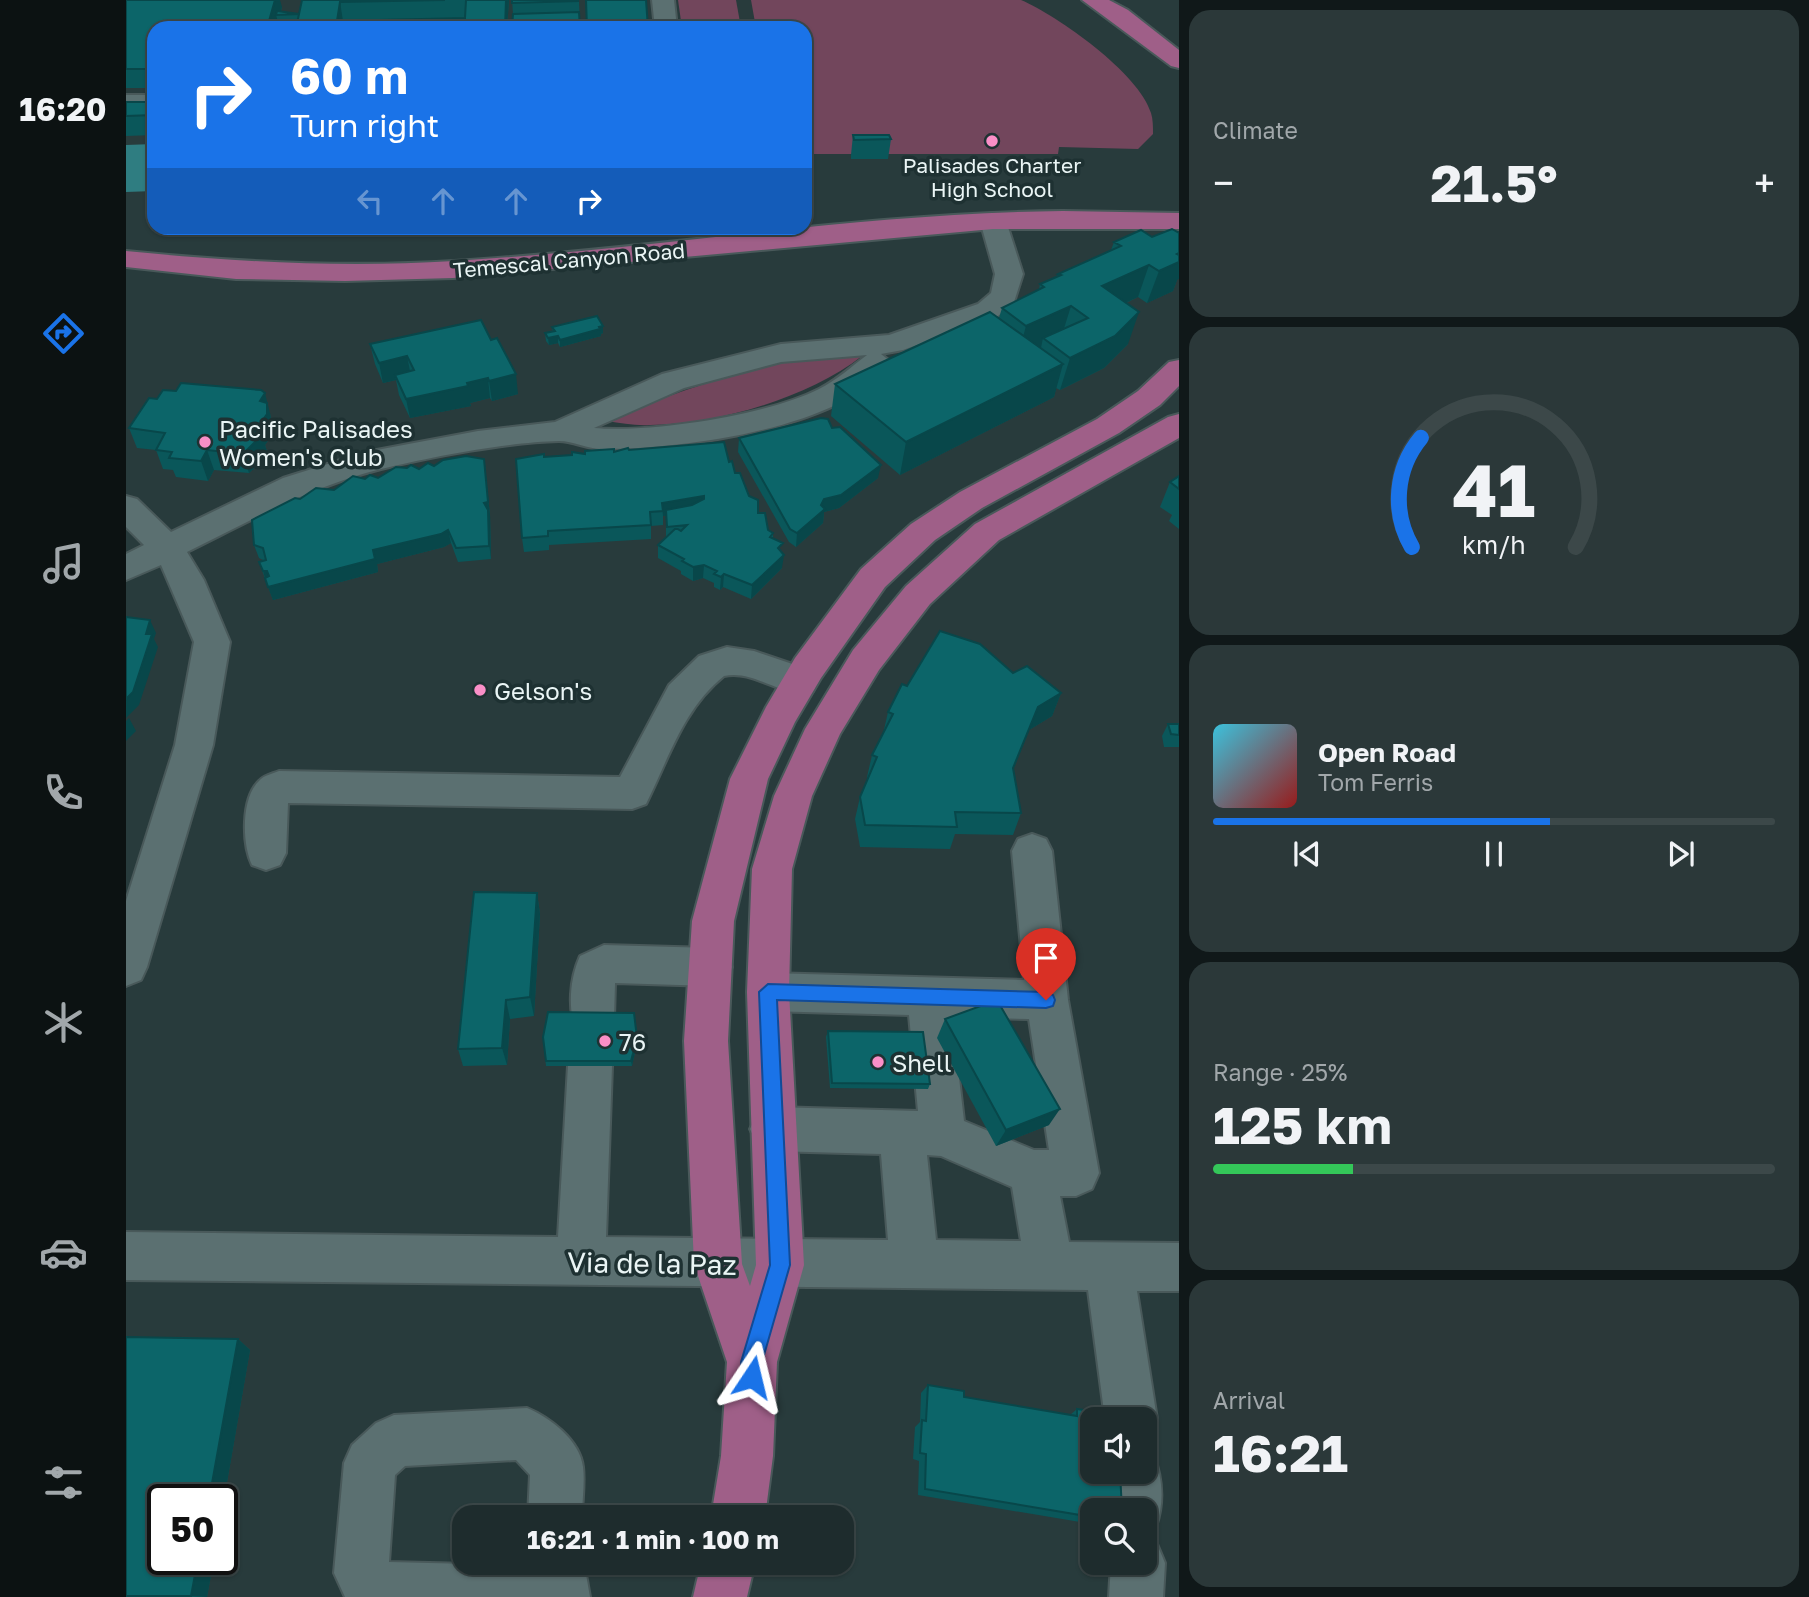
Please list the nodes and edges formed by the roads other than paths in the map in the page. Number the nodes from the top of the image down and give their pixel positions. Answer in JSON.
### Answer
{"nodes":[{"id":1,"x":663,"y":0,"type":"edge"},
{"id":2,"x":1093,"y":0,"type":"edge"},
{"id":3,"x":665,"y":21,"type":"edge"},
{"id":4,"x":1179,"y":61,"type":"edge"},
{"id":5,"x":126,"y":102,"type":"edge"},
{"id":6,"x":147,"y":102,"type":"edge"},
{"id":7,"x":993,"y":221,"type":"junction"},
{"id":8,"x":1179,"y":221,"type":"edge"},
{"id":9,"x":126,"y":259,"type":"edge"},
{"id":10,"x":893,"y":344,"type":"junction"},
{"id":11,"x":1179,"y":369,"type":"edge"},
{"id":12,"x":1179,"y":424,"type":"edge"},
{"id":13,"x":561,"y":431,"type":"junction"},
{"id":14,"x":126,"y":506,"type":"edge"},
{"id":15,"x":168,"y":549,"type":"junction"},
{"id":16,"x":126,"y":568,"type":"edge"},
{"id":17,"x":800,"y":681,"type":"junction"},
{"id":18,"x":1032,"y":851,"type":"dead end"},
{"id":19,"x":266,"y":853,"type":"dead end"},
{"id":20,"x":135,"y":901,"type":"edge"},
{"id":21,"x":126,"y":967,"type":"edge"},
{"id":22,"x":711,"y":967,"type":"junction"},
{"id":23,"x":768,"y":992,"type":"junction"},
{"id":24,"x":929,"y":997,"type":"junction"},
{"id":25,"x":1046,"y":1000,"type":"junction"},
{"id":26,"x":592,"y":1018,"type":"edge"},
{"id":27,"x":590,"y":1066,"type":"edge"},
{"id":28,"x":773,"y":1129,"type":"junction"},
{"id":29,"x":922,"y":1133,"type":"junction"},
{"id":30,"x":1033,"y":1173,"type":"junction"},
{"id":31,"x":126,"y":1256,"type":"edge"},
{"id":32,"x":581,"y":1263,"type":"junction"},
{"id":33,"x":718,"y":1264,"type":"junction"},
{"id":34,"x":780,"y":1265,"type":"junction"},
{"id":35,"x":1049,"y":1265,"type":"junction"},
{"id":36,"x":914,"y":1266,"type":"junction"},
{"id":37,"x":1109,"y":1266,"type":"junction"},
{"id":38,"x":1179,"y":1267,"type":"edge"},
{"id":39,"x":752,"y":1362,"type":"junction"},
{"id":40,"x":1129,"y":1407,"type":"edge"},
{"id":41,"x":555,"y":1505,"type":"edge"},
{"id":42,"x":740,"y":1505,"type":"edge"},
{"id":43,"x":559,"y":1575,"type":"edge"},
{"id":44,"x":726,"y":1575,"type":"edge"},
{"id":45,"x":1137,"y":1575,"type":"edge"},
{"id":46,"x":534,"y":1597,"type":"edge"},
{"id":47,"x":563,"y":1597,"type":"edge"},
{"id":48,"x":720,"y":1597,"type":"edge"},
{"id":49,"x":1136,"y":1597,"type":"edge"}],
"edges":[{"from":1,"to":3,"type":"street"},
{"from":2,"to":4,"type":"main road"},
{"from":5,"to":6,"type":"street"},
{"from":7,"to":8,"type":"main road","name":"Temescal Canyon Road"},
{"from":7,"to":9,"type":"main road","name":"Temescal Canyon Road"},
{"from":7,"to":10,"type":"street"},
{"from":10,"to":13,"type":"street"},
{"from":10,"to":13,"type":"street"},
{"from":11,"to":17,"type":"main road"},
{"from":12,"to":23,"type":"main road"},
{"from":13,"to":15,"type":"street"},
{"from":14,"to":15,"type":"street"},
{"from":15,"to":16,"type":"street"},
{"from":15,"to":20,"type":"street"},
{"from":17,"to":19,"type":"street"},
{"from":17,"to":22,"type":"main road"},
{"from":18,"to":25,"type":"street"},
{"from":20,"to":21,"type":"street"},
{"from":22,"to":26,"type":"street"},
{"from":22,"to":33,"type":"main road"},
{"from":23,"to":24,"type":"street"},
{"from":23,"to":28,"type":"main road"},
{"from":24,"to":25,"type":"street"},
{"from":24,"to":29,"type":"street"},
{"from":25,"to":30,"type":"street"},
{"from":27,"to":32,"type":"street"},
{"from":28,"to":29,"type":"street"},
{"from":28,"to":34,"type":"main road"},
{"from":29,"to":30,"type":"street"},
{"from":29,"to":36,"type":"street"},
{"from":30,"to":35,"type":"street"},
{"from":31,"to":32,"type":"street","name":"Via de la Paz"},
{"from":32,"to":33,"type":"street","name":"Via de la Paz"},
{"from":33,"to":34,"type":"street","name":"Via de la Paz"},
{"from":33,"to":39,"type":"main road"},
{"from":34,"to":36,"type":"street","name":"Via de la Paz"},
{"from":34,"to":39,"type":"main road"},
{"from":35,"to":36,"type":"street","name":"Via de la Paz"},
{"from":35,"to":37,"type":"street","name":"Via de la Paz"},
{"from":37,"to":38,"type":"street","name":"Via de la Paz"},
{"from":37,"to":40,"type":"street"},
{"from":39,"to":42,"type":"main road"},
{"from":41,"to":46,"type":"street"},
{"from":43,"to":47,"type":"street"},
{"from":44,"to":48,"type":"main road"},
{"from":45,"to":49,"type":"street"}]}
